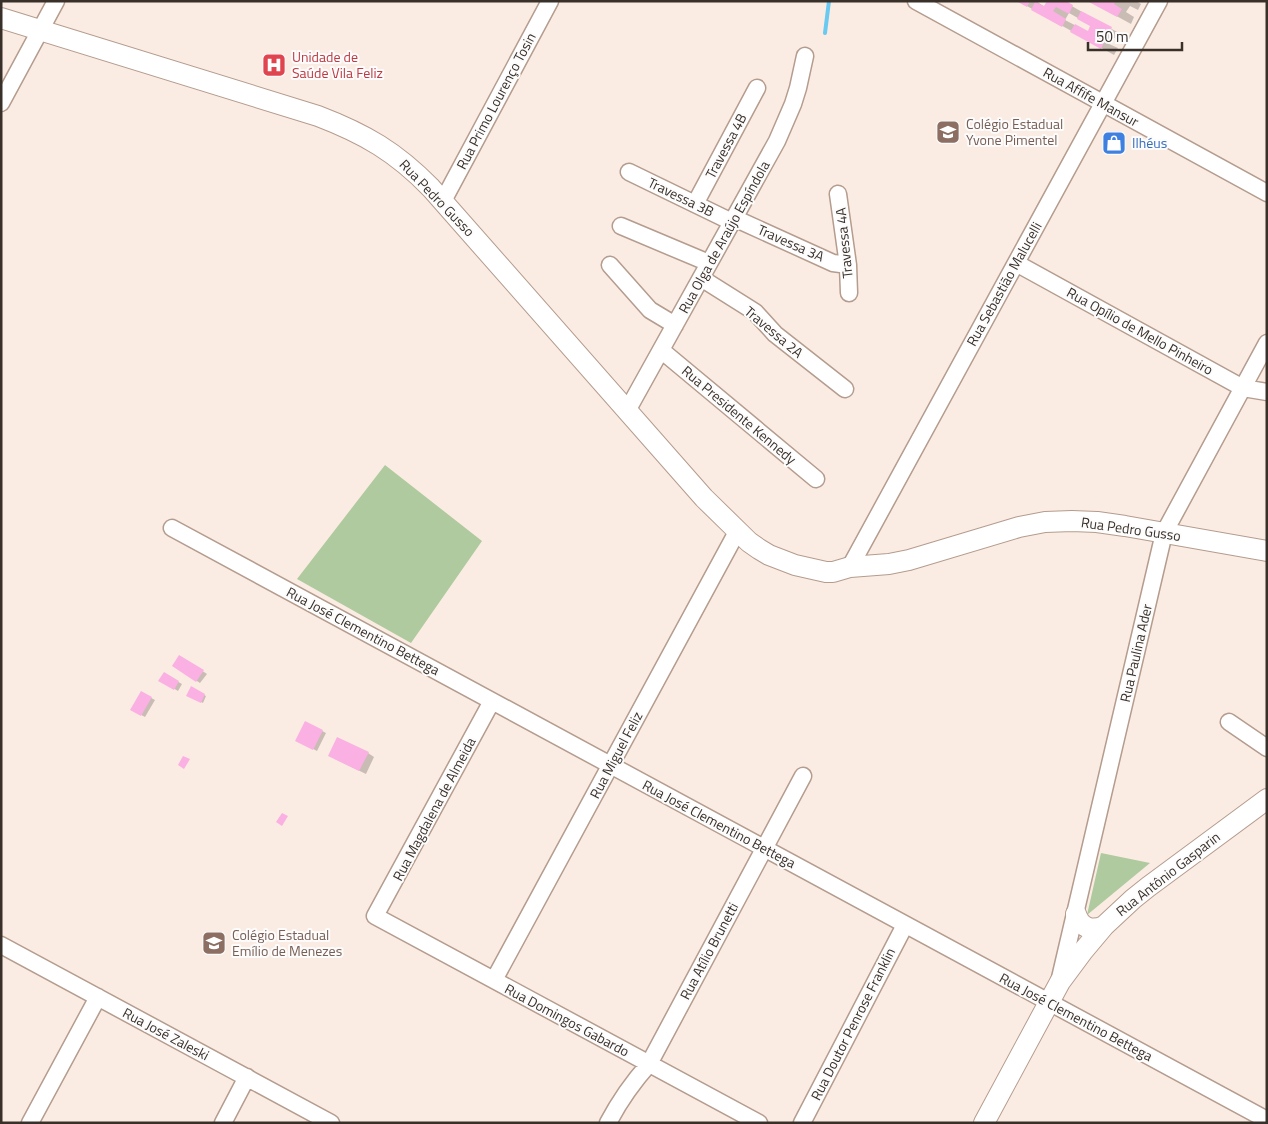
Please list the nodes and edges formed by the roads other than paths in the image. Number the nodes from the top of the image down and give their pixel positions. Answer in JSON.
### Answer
{"nodes":[{"id":1,"x":56,"y":1,"type":"edge"},
{"id":2,"x":550,"y":1,"type":"edge"},
{"id":3,"x":916,"y":1,"type":"edge"},
{"id":4,"x":1159,"y":1,"type":"edge"},
{"id":5,"x":1,"y":18,"type":"edge"},
{"id":6,"x":41,"y":30,"type":"junction"},
{"id":7,"x":805,"y":56,"type":"dead end"},
{"id":8,"x":757,"y":88,"type":"dead end"},
{"id":9,"x":1,"y":103,"type":"edge"},
{"id":10,"x":1103,"y":104,"type":"junction"},
{"id":11,"x":630,"y":172,"type":"dead end"},
{"id":12,"x":1267,"y":193,"type":"edge"},
{"id":13,"x":838,"y":194,"type":"dead end"},
{"id":14,"x":443,"y":201,"type":"junction"},
{"id":15,"x":695,"y":204,"type":"junction"},
{"id":16,"x":733,"y":220,"type":"junction"},
{"id":17,"x":621,"y":226,"type":"dead end"},
{"id":18,"x":709,"y":263,"type":"junction"},
{"id":19,"x":1016,"y":263,"type":"junction"},
{"id":20,"x":610,"y":265,"type":"dead end"},
{"id":21,"x":848,"y":265,"type":"junction"},
{"id":22,"x":701,"y":278,"type":"junction"},
{"id":23,"x":849,"y":293,"type":"dead end"},
{"id":24,"x":675,"y":325,"type":"junction"},
{"id":25,"x":1267,"y":344,"type":"edge"},
{"id":26,"x":661,"y":350,"type":"junction"},
{"id":27,"x":1243,"y":388,"type":"junction"},
{"id":28,"x":845,"y":389,"type":"dead end"},
{"id":29,"x":1267,"y":392,"type":"edge"},
{"id":30,"x":627,"y":411,"type":"junction"},
{"id":31,"x":816,"y":479,"type":"dead end"},
{"id":32,"x":172,"y":528,"type":"dead end"},
{"id":33,"x":738,"y":530,"type":"junction"},
{"id":34,"x":1164,"y":533,"type":"junction"},
{"id":35,"x":1267,"y":551,"type":"edge"},
{"id":36,"x":850,"y":568,"type":"junction"},
{"id":37,"x":492,"y":701,"type":"junction"},
{"id":38,"x":1229,"y":722,"type":"dead end"},
{"id":39,"x":1267,"y":748,"type":"edge"},
{"id":40,"x":611,"y":765,"type":"junction"},
{"id":41,"x":803,"y":776,"type":"dead end"},
{"id":42,"x":1267,"y":799,"type":"edge"},
{"id":43,"x":764,"y":848,"type":"junction"},
{"id":44,"x":1076,"y":914,"type":"junction"},
{"id":45,"x":375,"y":916,"type":"joint"},
{"id":46,"x":905,"y":924,"type":"junction"},
{"id":47,"x":1104,"y":926,"type":"junction"},
{"id":48,"x":1,"y":945,"type":"edge"},
{"id":49,"x":494,"y":980,"type":"junction"},
{"id":50,"x":1060,"y":982,"type":"junction"},
{"id":51,"x":98,"y":997,"type":"junction"},
{"id":52,"x":1049,"y":1002,"type":"junction"},
{"id":53,"x":649,"y":1064,"type":"junction"},
{"id":54,"x":247,"y":1077,"type":"junction"},
{"id":55,"x":1267,"y":1120,"type":"edge"},
{"id":56,"x":30,"y":1123,"type":"edge"},
{"id":57,"x":222,"y":1123,"type":"edge"},
{"id":58,"x":331,"y":1123,"type":"edge"},
{"id":59,"x":608,"y":1123,"type":"edge"},
{"id":60,"x":759,"y":1123,"type":"edge"},
{"id":61,"x":802,"y":1123,"type":"edge"},
{"id":62,"x":984,"y":1123,"type":"edge"}],
"edges":[{"from":1,"to":6,"type":"street"},
{"from":2,"to":14,"type":"street","name":"Rua Primo Lourenço Tosin"},
{"from":3,"to":10,"type":"street","name":"Rua Affife Mansur"},
{"from":4,"to":10,"type":"street","name":"Rua Sebastião Malucelli"},
{"from":5,"to":6,"type":"main road","name":"Rua Pedro Gusso"},
{"from":6,"to":9,"type":"street"},
{"from":6,"to":14,"type":"main road","name":"Rua Pedro Gusso"},
{"from":7,"to":16,"type":"street","name":"Rua Olga de Araújo Espíndola"},
{"from":8,"to":15,"type":"street","name":"Travessa 4B"},
{"from":10,"to":12,"type":"street","name":"Rua Affife Mansur"},
{"from":10,"to":19,"type":"street","name":"Rua Sebastião Malucelli"},
{"from":11,"to":15,"type":"street","name":"Travessa 3B"},
{"from":13,"to":21,"type":"street","name":"Travessa 4A"},
{"from":14,"to":30,"type":"main road","name":"Rua Pedro Gusso"},
{"from":15,"to":16,"type":"street","name":"Travessa 3B"},
{"from":16,"to":18,"type":"street","name":"Rua Olga de Araújo Espíndola"},
{"from":16,"to":21,"type":"street","name":"Travessa 3A"},
{"from":17,"to":18,"type":"street"},
{"from":18,"to":22,"type":"street","name":"Rua Olga de Araújo Espíndola"},
{"from":19,"to":27,"type":"street","name":"Rua Opílio de Mello Pinheiro"},
{"from":19,"to":36,"type":"street","name":"Rua Sebastião Malucelli"},
{"from":20,"to":24,"type":"street"},
{"from":21,"to":23,"type":"street","name":"Travessa 4A"},
{"from":22,"to":24,"type":"street","name":"Rua Olga de Araújo Espíndola"},
{"from":22,"to":28,"type":"street","name":"Travessa 2A"},
{"from":24,"to":26,"type":"street","name":"Rua Olga de Araújo Espíndola"},
{"from":25,"to":27,"type":"street","name":"Rua Paulina Ader"},
{"from":26,"to":30,"type":"street","name":"Rua Olga de Araújo Espíndola"},
{"from":26,"to":31,"type":"street","name":"Rua Presidente Kennedy"},
{"from":27,"to":29,"type":"street","name":"Rua Opílio de Mello Pinheiro"},
{"from":27,"to":34,"type":"street","name":"Rua Paulina Ader"},
{"from":30,"to":33,"type":"main road","name":"Rua Pedro Gusso"},
{"from":32,"to":37,"type":"street","name":"Rua José Clementino Bettega"},
{"from":33,"to":36,"type":"main road","name":"Rua Pedro Gusso"},
{"from":33,"to":40,"type":"street","name":"Rua Miguel Feliz"},
{"from":34,"to":35,"type":"main road","name":"Rua Pedro Gusso"},
{"from":34,"to":36,"type":"main road","name":"Rua Pedro Gusso"},
{"from":34,"to":44,"type":"street","name":"Rua Paulina Ader"},
{"from":37,"to":40,"type":"street","name":"Rua José Clementino Bettega"},
{"from":37,"to":45,"type":"street","name":"Rua Magdalena de Almeida"},
{"from":38,"to":39,"type":"street"},
{"from":40,"to":43,"type":"street","name":"Rua José Clementino Bettega"},
{"from":40,"to":49,"type":"street","name":"Rua Miguel Feliz"},
{"from":41,"to":43,"type":"street","name":"Rua Atílio Brunetti"},
{"from":42,"to":47,"type":"main road","name":"Rua Antônio Gasparin"},
{"from":43,"to":46,"type":"street","name":"Rua José Clementino Bettega"},
{"from":43,"to":53,"type":"street","name":"Rua Atílio Brunetti"},
{"from":44,"to":47,"type":"main road"},
{"from":44,"to":50,"type":"street","name":"Rua Paulina Ader"},
{"from":45,"to":49,"type":"street","name":"Rua Domingos Gabardo"},
{"from":46,"to":52,"type":"street","name":"Rua José Clementino Bettega"},
{"from":46,"to":61,"type":"street","name":"Rua Doutor Penrose Franklin"},
{"from":47,"to":50,"type":"main road","name":"Rua Antônio Gasparin"},
{"from":48,"to":51,"type":"street","name":"Rua José Zaleski"},
{"from":49,"to":53,"type":"street","name":"Rua Domingos Gabardo"},
{"from":50,"to":52,"type":"main road","name":"Rua Antônio Gasparin"},
{"from":51,"to":54,"type":"street","name":"Rua José Zaleski"},
{"from":51,"to":56,"type":"street"},
{"from":52,"to":55,"type":"street","name":"Rua José Clementino Bettega"},
{"from":52,"to":62,"type":"main road","name":"Rua Antônio Gasparin"},
{"from":53,"to":59,"type":"street","name":"Rua Atílio Brunetti"},
{"from":53,"to":60,"type":"street","name":"Rua Domingos Gabardo"},
{"from":54,"to":57,"type":"street"},
{"from":54,"to":58,"type":"street","name":"Rua José Zaleski"}]}
